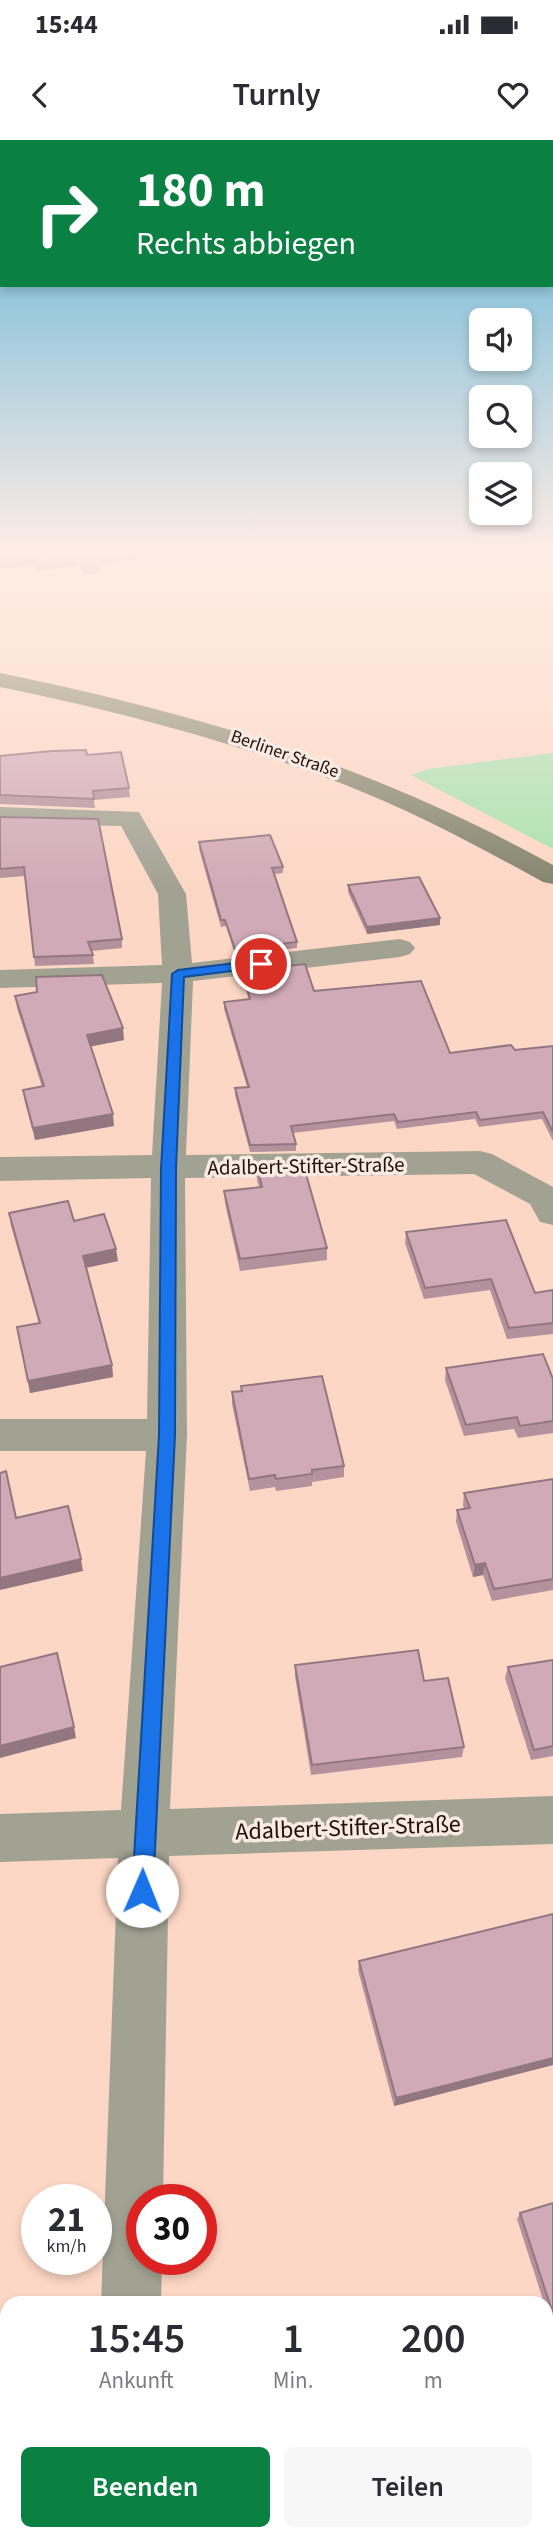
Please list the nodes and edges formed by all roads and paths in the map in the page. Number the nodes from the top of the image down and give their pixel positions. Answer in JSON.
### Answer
{"nodes":[{"id":1,"x":0,"y":680,"type":"edge"},
{"id":2,"x":0,"y":815,"type":"edge"},
{"id":3,"x":553,"y":876,"type":"edge"},
{"id":4,"x":400,"y":948,"type":"dead end"},
{"id":5,"x":178,"y":974,"type":"junction"},
{"id":6,"x":0,"y":979,"type":"edge"},
{"id":7,"x":0,"y":1169,"type":"edge"},
{"id":8,"x":169,"y":1169,"type":"junction"},
{"id":9,"x":553,"y":1213,"type":"edge"},
{"id":10,"x":0,"y":1435,"type":"edge"},
{"id":11,"x":167,"y":1435,"type":"junction"},
{"id":12,"x":553,"y":1820,"type":"edge"},
{"id":13,"x":144,"y":1836,"type":"junction"},
{"id":14,"x":0,"y":1838,"type":"edge"},
{"id":15,"x":131,"y":2296,"type":"edge"}],
"edges":[{"from":1,"to":3,"type":"main road","name":"Berliner Straße"},
{"from":2,"to":5,"type":"street"},
{"from":4,"to":5,"type":"street"},
{"from":5,"to":6,"type":"street"},
{"from":5,"to":8,"type":"street"},
{"from":7,"to":8,"type":"street","name":"Adalbert-Stifter-Straße"},
{"from":8,"to":9,"type":"street","name":"Adalbert-Stifter-Straße"},
{"from":8,"to":11,"type":"street"},
{"from":10,"to":11,"type":"street"},
{"from":11,"to":13,"type":"street"},
{"from":12,"to":13,"type":"street","name":"Adalbert-Stifter-Straße"},
{"from":13,"to":14,"type":"street","name":"Adalbert-Stifter-Straße"},
{"from":13,"to":15,"type":"street"}]}
